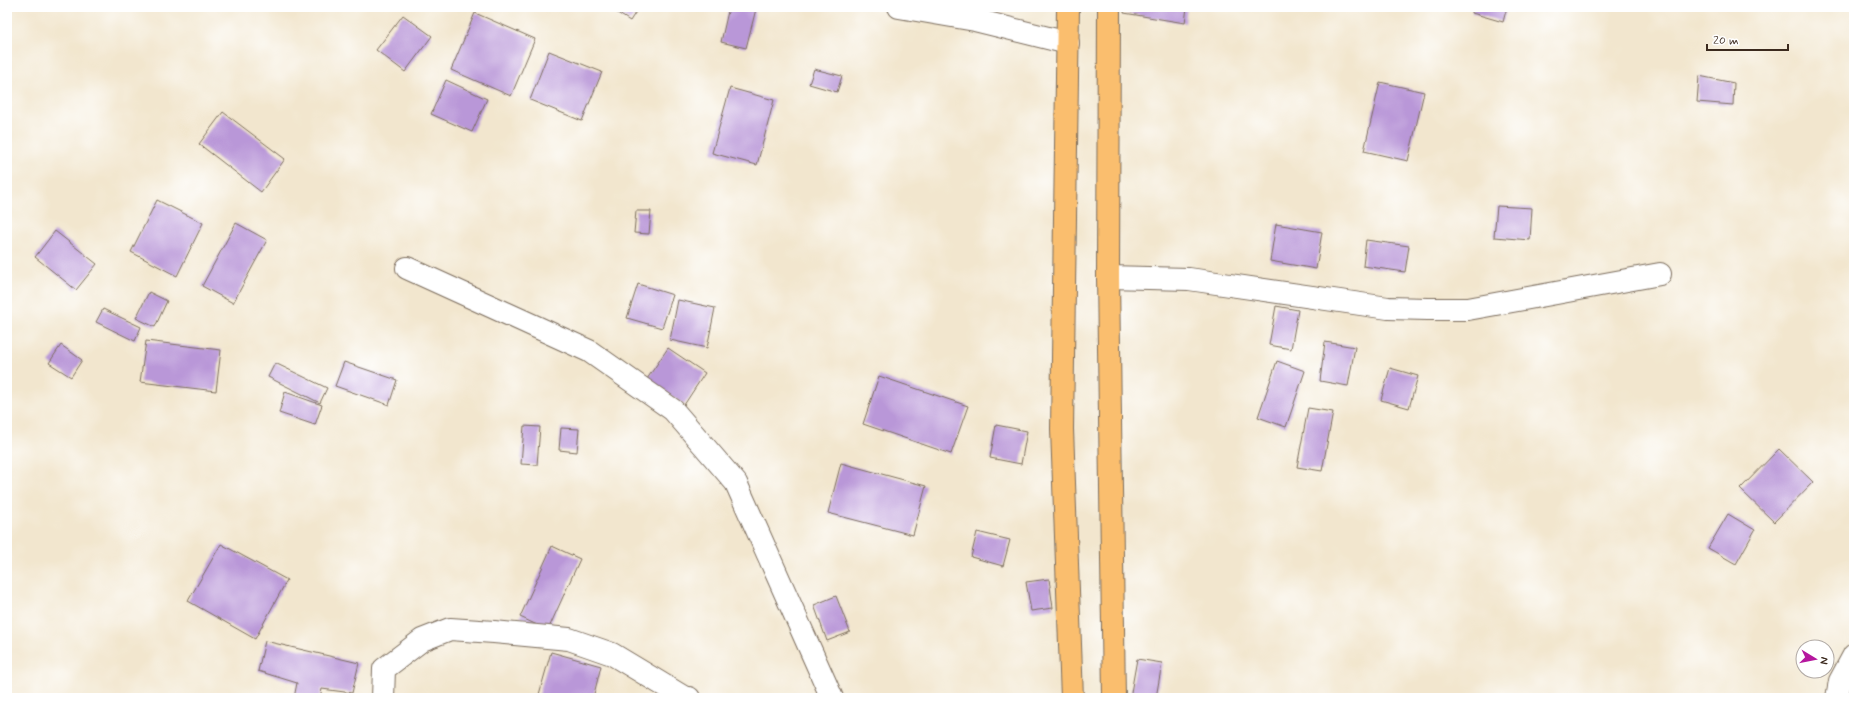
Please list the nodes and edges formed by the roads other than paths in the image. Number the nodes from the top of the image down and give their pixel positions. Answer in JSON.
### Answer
{"nodes":[{"id":1,"x":899,"y":7,"type":"edge"},
{"id":2,"x":1068,"y":7,"type":"edge"},
{"id":3,"x":1108,"y":7,"type":"edge"},
{"id":4,"x":1068,"y":43,"type":"junction"},
{"id":5,"x":407,"y":268,"type":"dead end"},
{"id":6,"x":1660,"y":274,"type":"dead end"},
{"id":7,"x":1108,"y":276,"type":"junction"},
{"id":8,"x":1854,"y":655,"type":"edge"},
{"id":9,"x":383,"y":698,"type":"edge"},
{"id":10,"x":685,"y":698,"type":"edge"},
{"id":11,"x":689,"y":698,"type":"edge"},
{"id":12,"x":832,"y":698,"type":"edge"},
{"id":13,"x":1072,"y":698,"type":"edge"},
{"id":14,"x":1114,"y":698,"type":"edge"},
{"id":15,"x":1837,"y":698,"type":"edge"}],
"edges":[{"from":1,"to":4,"type":"street"},
{"from":2,"to":4,"type":"main road"},
{"from":3,"to":7,"type":"main road"},
{"from":4,"to":13,"type":"main road"},
{"from":5,"to":12,"type":"street"},
{"from":6,"to":7,"type":"street"},
{"from":7,"to":14,"type":"main road"},
{"from":8,"to":15,"type":"street"},
{"from":9,"to":10,"type":"street"},
{"from":10,"to":11,"type":"street"}]}
